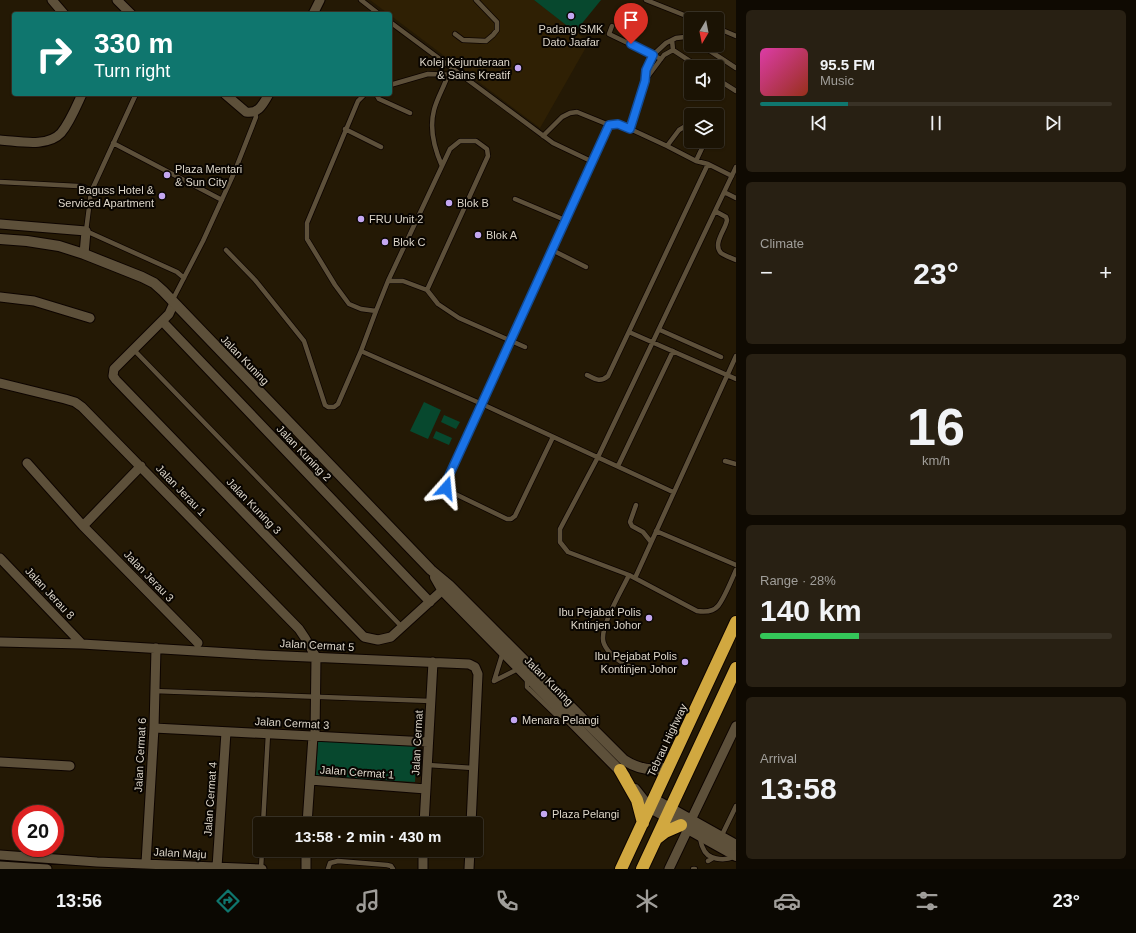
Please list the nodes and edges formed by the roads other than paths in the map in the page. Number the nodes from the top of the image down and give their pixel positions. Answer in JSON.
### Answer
{"nodes":[{"id":1,"x":52,"y":0,"type":"edge"},
{"id":2,"x":117,"y":0,"type":"edge"},
{"id":3,"x":320,"y":0,"type":"edge"},
{"id":4,"x":361,"y":0,"type":"edge"},
{"id":5,"x":476,"y":0,"type":"edge"},
{"id":6,"x":646,"y":0,"type":"edge"},
{"id":7,"x":126,"y":9,"type":"edge"},
{"id":8,"x":62,"y":12,"type":"edge"},
{"id":9,"x":314,"y":12,"type":"edge"},
{"id":10,"x":376,"y":12,"type":"edge"},
{"id":11,"x":684,"y":15,"type":"edge"},
{"id":12,"x":392,"y":24,"type":"edge"},
{"id":13,"x":612,"y":26,"type":"dead end"},
{"id":14,"x":724,"y":31,"type":"edge"},
{"id":15,"x":455,"y":34,"type":"dead end"},
{"id":16,"x":736,"y":36,"type":"edge"},
{"id":17,"x":684,"y":38,"type":"edge"},
{"id":18,"x":672,"y":40,"type":"junction"},
{"id":19,"x":673,"y":50,"type":"junction"},
{"id":20,"x":712,"y":52,"type":"edge"},
{"id":21,"x":653,"y":55,"type":"junction"},
{"id":22,"x":661,"y":59,"type":"junction"},
{"id":23,"x":688,"y":60,"type":"edge"},
{"id":24,"x":736,"y":68,"type":"edge"},
{"id":25,"x":448,"y":75,"type":"junction"},
{"id":26,"x":460,"y":75,"type":"junction"},
{"id":27,"x":645,"y":81,"type":"junction"},
{"id":28,"x":392,"y":83,"type":"edge"},
{"id":29,"x":724,"y":83,"type":"edge"},
{"id":30,"x":736,"y":91,"type":"edge"},
{"id":31,"x":81,"y":96,"type":"edge"},
{"id":32,"x":135,"y":96,"type":"edge"},
{"id":33,"x":227,"y":96,"type":"edge"},
{"id":34,"x":268,"y":96,"type":"edge"},
{"id":35,"x":363,"y":96,"type":"edge"},
{"id":36,"x":377,"y":96,"type":"edge"},
{"id":37,"x":253,"y":112,"type":"junction"},
{"id":38,"x":410,"y":113,"type":"dead end"},
{"id":39,"x":609,"y":125,"type":"junction"},
{"id":40,"x":684,"y":127,"type":"edge"},
{"id":41,"x":345,"y":129,"type":"junction"},
{"id":42,"x":630,"y":129,"type":"junction"},
{"id":43,"x":543,"y":136,"type":"junction"},
{"id":44,"x":0,"y":140,"type":"edge"},
{"id":45,"x":113,"y":143,"type":"junction"},
{"id":46,"x":667,"y":146,"type":"junction"},
{"id":47,"x":381,"y":147,"type":"dead end"},
{"id":48,"x":702,"y":148,"type":"edge"},
{"id":49,"x":696,"y":161,"type":"junction"},
{"id":50,"x":593,"y":162,"type":"junction"},
{"id":51,"x":708,"y":164,"type":"junction"},
{"id":52,"x":442,"y":166,"type":"junction"},
{"id":53,"x":736,"y":167,"type":"edge"},
{"id":54,"x":732,"y":176,"type":"junction"},
{"id":55,"x":0,"y":182,"type":"edge"},
{"id":56,"x":91,"y":192,"type":"junction"},
{"id":57,"x":724,"y":192,"type":"junction"},
{"id":58,"x":736,"y":198,"type":"edge"},
{"id":59,"x":515,"y":199,"type":"dead end"},
{"id":60,"x":222,"y":200,"type":"junction"},
{"id":61,"x":715,"y":211,"type":"junction"},
{"id":62,"x":565,"y":220,"type":"junction"},
{"id":63,"x":0,"y":224,"type":"edge"},
{"id":64,"x":86,"y":231,"type":"junction"},
{"id":65,"x":0,"y":239,"type":"edge"},
{"id":66,"x":226,"y":250,"type":"dead end"},
{"id":67,"x":552,"y":250,"type":"junction"},
{"id":68,"x":84,"y":254,"type":"junction"},
{"id":69,"x":736,"y":260,"type":"edge"},
{"id":70,"x":586,"y":267,"type":"dead end"},
{"id":71,"x":184,"y":278,"type":"junction"},
{"id":72,"x":388,"y":281,"type":"junction"},
{"id":73,"x":428,"y":290,"type":"junction"},
{"id":74,"x":0,"y":297,"type":"edge"},
{"id":75,"x":173,"y":302,"type":"junction"},
{"id":76,"x":182,"y":311,"type":"junction"},
{"id":77,"x":376,"y":311,"type":"junction"},
{"id":78,"x":169,"y":314,"type":"junction"},
{"id":79,"x":90,"y":318,"type":"dead end"},
{"id":80,"x":162,"y":321,"type":"junction"},
{"id":81,"x":660,"y":330,"type":"junction"},
{"id":82,"x":629,"y":332,"type":"junction"},
{"id":83,"x":512,"y":340,"type":"junction"},
{"id":84,"x":653,"y":342,"type":"junction"},
{"id":85,"x":525,"y":347,"type":"dead end"},
{"id":86,"x":134,"y":350,"type":"junction"},
{"id":87,"x":361,"y":351,"type":"junction"},
{"id":88,"x":673,"y":351,"type":"junction"},
{"id":89,"x":736,"y":356,"type":"edge"},
{"id":90,"x":721,"y":357,"type":"dead end"},
{"id":91,"x":586,"y":375,"type":"dead end"},
{"id":92,"x":727,"y":375,"type":"junction"},
{"id":93,"x":736,"y":379,"type":"edge"},
{"id":94,"x":0,"y":383,"type":"edge"},
{"id":95,"x":482,"y":404,"type":"junction"},
{"id":96,"x":554,"y":437,"type":"junction"},
{"id":97,"x":598,"y":457,"type":"junction"},
{"id":98,"x":725,"y":461,"type":"dead end"},
{"id":99,"x":27,"y":463,"type":"dead end"},
{"id":100,"x":736,"y":464,"type":"edge"},
{"id":101,"x":141,"y":466,"type":"junction"},
{"id":102,"x":618,"y":466,"type":"junction"},
{"id":103,"x":673,"y":492,"type":"junction"},
{"id":104,"x":636,"y":505,"type":"dead end"},
{"id":105,"x":83,"y":526,"type":"junction"},
{"id":106,"x":656,"y":531,"type":"junction"},
{"id":107,"x":651,"y":542,"type":"junction"},
{"id":108,"x":0,"y":558,"type":"edge"},
{"id":109,"x":736,"y":565,"type":"edge"},
{"id":110,"x":736,"y":570,"type":"edge"},
{"id":111,"x":629,"y":575,"type":"junction"},
{"id":112,"x":635,"y":578,"type":"junction"},
{"id":113,"x":446,"y":588,"type":"junction"},
{"id":114,"x":430,"y":602,"type":"junction"},
{"id":115,"x":736,"y":622,"type":"edge"},
{"id":116,"x":402,"y":627,"type":"junction"},
{"id":117,"x":0,"y":642,"type":"edge"},
{"id":118,"x":198,"y":643,"type":"dead end"},
{"id":119,"x":82,"y":644,"type":"junction"},
{"id":120,"x":156,"y":648,"type":"junction"},
{"id":121,"x":504,"y":652,"type":"junction"},
{"id":122,"x":316,"y":657,"type":"junction"},
{"id":123,"x":433,"y":662,"type":"junction"},
{"id":124,"x":523,"y":665,"type":"junction"},
{"id":125,"x":736,"y":668,"type":"edge"},
{"id":126,"x":642,"y":671,"type":"dead end"},
{"id":127,"x":154,"y":691,"type":"junction"},
{"id":128,"x":315,"y":696,"type":"junction"},
{"id":129,"x":431,"y":701,"type":"junction"},
{"id":130,"x":736,"y":726,"type":"edge"},
{"id":131,"x":154,"y":728,"type":"junction"},
{"id":132,"x":226,"y":732,"type":"junction"},
{"id":133,"x":268,"y":734,"type":"junction"},
{"id":134,"x":314,"y":736,"type":"junction"},
{"id":135,"x":428,"y":742,"type":"junction"},
{"id":136,"x":0,"y":762,"type":"edge"},
{"id":137,"x":428,"y":765,"type":"junction"},
{"id":138,"x":70,"y":766,"type":"dead end"},
{"id":139,"x":670,"y":767,"type":"junction"},
{"id":140,"x":473,"y":768,"type":"junction"},
{"id":141,"x":620,"y":770,"type":"junction"},
{"id":142,"x":310,"y":780,"type":"junction"},
{"id":143,"x":426,"y":789,"type":"junction"},
{"id":144,"x":652,"y":804,"type":"junction"},
{"id":145,"x":736,"y":806,"type":"edge"},
{"id":146,"x":668,"y":813,"type":"junction"},
{"id":147,"x":263,"y":817,"type":"edge"},
{"id":148,"x":308,"y":817,"type":"edge"},
{"id":149,"x":424,"y":817,"type":"edge"},
{"id":150,"x":471,"y":817,"type":"edge"},
{"id":151,"x":643,"y":823,"type":"junction"},
{"id":152,"x":687,"y":825,"type":"junction"},
{"id":153,"x":699,"y":836,"type":"junction"},
{"id":154,"x":721,"y":837,"type":"junction"},
{"id":155,"x":656,"y":839,"type":"junction"},
{"id":156,"x":736,"y":845,"type":"edge"},
{"id":157,"x":0,"y":855,"type":"edge"},
{"id":158,"x":736,"y":856,"type":"edge"},
{"id":159,"x":262,"y":857,"type":"edge"},
{"id":160,"x":306,"y":857,"type":"edge"},
{"id":161,"x":423,"y":857,"type":"edge"},
{"id":162,"x":470,"y":857,"type":"edge"},
{"id":163,"x":713,"y":858,"type":"junction"},
{"id":164,"x":708,"y":861,"type":"dead end"},
{"id":165,"x":97,"y":862,"type":"junction"},
{"id":166,"x":146,"y":864,"type":"junction"},
{"id":167,"x":0,"y":866,"type":"edge"},
{"id":168,"x":189,"y":867,"type":"edge"},
{"id":169,"x":218,"y":867,"type":"junction"},
{"id":170,"x":47,"y":869,"type":"edge"},
{"id":171,"x":87,"y":869,"type":"edge"},
{"id":172,"x":261,"y":869,"type":"edge"},
{"id":173,"x":306,"y":869,"type":"edge"},
{"id":174,"x":328,"y":869,"type":"edge"},
{"id":175,"x":393,"y":869,"type":"edge"},
{"id":176,"x":423,"y":869,"type":"edge"},
{"id":177,"x":469,"y":869,"type":"edge"},
{"id":178,"x":621,"y":869,"type":"edge"},
{"id":179,"x":642,"y":869,"type":"edge"},
{"id":180,"x":669,"y":869,"type":"edge"}],
"edges":[{"from":1,"to":8,"type":"street"},
{"from":2,"to":7,"type":"street"},
{"from":3,"to":9,"type":"street"},
{"from":4,"to":10,"type":"lane"},
{"from":5,"to":15,"type":"lane"},
{"from":6,"to":11,"type":"lane"},
{"from":12,"to":26,"type":"lane"},
{"from":13,"to":21,"type":"lane"},
{"from":14,"to":16,"type":"lane"},
{"from":17,"to":18,"type":"lane"},
{"from":18,"to":19,"type":"lane"},
{"from":18,"to":21,"type":"lane"},
{"from":19,"to":22,"type":"lane"},
{"from":19,"to":23,"type":"lane"},
{"from":20,"to":24,"type":"lane"},
{"from":21,"to":22,"type":"lane"},
{"from":21,"to":27,"type":"lane"},
{"from":22,"to":27,"type":"lane"},
{"from":25,"to":26,"type":"lane"},
{"from":25,"to":28,"type":"lane"},
{"from":25,"to":52,"type":"lane"},
{"from":26,"to":43,"type":"lane"},
{"from":27,"to":42,"type":"lane"},
{"from":29,"to":30,"type":"lane"},
{"from":31,"to":44,"type":"street"},
{"from":32,"to":45,"type":"lane"},
{"from":33,"to":37,"type":"street"},
{"from":34,"to":37,"type":"street"},
{"from":35,"to":41,"type":"lane"},
{"from":36,"to":38,"type":"lane"},
{"from":37,"to":60,"type":"lane"},
{"from":39,"to":42,"type":"lane"},
{"from":39,"to":43,"type":"lane"},
{"from":39,"to":50,"type":"lane"},
{"from":40,"to":46,"type":"lane"},
{"from":41,"to":47,"type":"lane"},
{"from":41,"to":77,"type":"lane"},
{"from":42,"to":46,"type":"lane"},
{"from":43,"to":50,"type":"lane"},
{"from":45,"to":56,"type":"lane"},
{"from":45,"to":60,"type":"lane"},
{"from":46,"to":49,"type":"lane"},
{"from":48,"to":49,"type":"lane"},
{"from":49,"to":51,"type":"lane"},
{"from":50,"to":62,"type":"lane"},
{"from":51,"to":54,"type":"lane"},
{"from":51,"to":82,"type":"lane"},
{"from":52,"to":72,"type":"lane"},
{"from":52,"to":73,"type":"lane"},
{"from":53,"to":54,"type":"lane"},
{"from":54,"to":57,"type":"lane"},
{"from":55,"to":56,"type":"lane"},
{"from":56,"to":64,"type":"lane"},
{"from":57,"to":58,"type":"lane"},
{"from":57,"to":61,"type":"lane"},
{"from":59,"to":62,"type":"lane"},
{"from":60,"to":71,"type":"lane"},
{"from":61,"to":69,"type":"lane"},
{"from":61,"to":81,"type":"lane"},
{"from":62,"to":67,"type":"lane"},
{"from":63,"to":64,"type":"street"},
{"from":64,"to":68,"type":"street"},
{"from":64,"to":71,"type":"lane"},
{"from":65,"to":68,"type":"street","name":"Jalan Kuning"},
{"from":66,"to":87,"type":"lane"},
{"from":67,"to":70,"type":"lane"},
{"from":67,"to":83,"type":"lane"},
{"from":68,"to":75,"type":"street","name":"Jalan Kuning"},
{"from":71,"to":75,"type":"lane"},
{"from":72,"to":73,"type":"lane"},
{"from":72,"to":77,"type":"lane"},
{"from":73,"to":83,"type":"lane"},
{"from":74,"to":79,"type":"street"},
{"from":75,"to":76,"type":"street","name":"Jalan Kuning"},
{"from":75,"to":78,"type":"street","name":"Jalan Kuning 3"},
{"from":76,"to":78,"type":"street"},
{"from":76,"to":113,"type":"street","name":"Jalan Kuning"},
{"from":77,"to":87,"type":"lane"},
{"from":78,"to":80,"type":"street","name":"Jalan Kuning 3"},
{"from":80,"to":86,"type":"street","name":"Jalan Kuning 3"},
{"from":80,"to":114,"type":"street","name":"Jalan Kuning 2"},
{"from":81,"to":84,"type":"lane"},
{"from":81,"to":90,"type":"lane"},
{"from":82,"to":84,"type":"lane"},
{"from":82,"to":91,"type":"lane"},
{"from":83,"to":85,"type":"lane"},
{"from":83,"to":95,"type":"lane"},
{"from":84,"to":88,"type":"lane"},
{"from":84,"to":97,"type":"lane"},
{"from":86,"to":116,"type":"lane"},
{"from":86,"to":116,"type":"street","name":"Jalan Kuning 3"},
{"from":87,"to":95,"type":"lane"},
{"from":88,"to":92,"type":"lane"},
{"from":88,"to":102,"type":"lane"},
{"from":89,"to":92,"type":"lane"},
{"from":92,"to":93,"type":"lane"},
{"from":92,"to":103,"type":"lane"},
{"from":94,"to":101,"type":"street","name":"Jalan Jerau 1"},
{"from":95,"to":96,"type":"lane"},
{"from":95,"to":96,"type":"lane"},
{"from":96,"to":97,"type":"lane"},
{"from":97,"to":102,"type":"lane"},
{"from":97,"to":111,"type":"lane"},
{"from":98,"to":100,"type":"lane"},
{"from":99,"to":105,"type":"street","name":"Jalan Jerau 3"},
{"from":101,"to":105,"type":"street"},
{"from":101,"to":122,"type":"street","name":"Jalan Jerau 1"},
{"from":102,"to":103,"type":"lane"},
{"from":103,"to":106,"type":"lane"},
{"from":104,"to":107,"type":"lane"},
{"from":105,"to":118,"type":"street","name":"Jalan Jerau 3"},
{"from":106,"to":107,"type":"lane"},
{"from":106,"to":109,"type":"lane"},
{"from":107,"to":112,"type":"lane"},
{"from":108,"to":119,"type":"street","name":"Jalan Jerau 8"},
{"from":110,"to":112,"type":"lane"},
{"from":111,"to":112,"type":"lane"},
{"from":111,"to":126,"type":"lane"},
{"from":113,"to":114,"type":"street","name":"Jalan Kuning 3"},
{"from":113,"to":121,"type":"street","name":"Jalan Kuning"},
{"from":113,"to":124,"type":"street","name":"Jalan Kuning"},
{"from":114,"to":116,"type":"street","name":"Jalan Kuning 3"},
{"from":115,"to":139,"type":"highway","name":"Tebrau Highway"},
{"from":117,"to":119,"type":"street","name":"Jalan Cermat 5"},
{"from":119,"to":120,"type":"street","name":"Jalan Cermat 5"},
{"from":120,"to":122,"type":"street","name":"Jalan Cermat 5"},
{"from":120,"to":127,"type":"street","name":"Jalan Cermat 6"},
{"from":121,"to":124,"type":"street","name":"Jalan Kuning"},
{"from":121,"to":124,"type":"lane"},
{"from":122,"to":123,"type":"street","name":"Jalan Cermat 5"},
{"from":122,"to":128,"type":"street"},
{"from":123,"to":129,"type":"street","name":"Jalan Cermat"},
{"from":123,"to":140,"type":"street","name":"Jalan Cermat 5"},
{"from":124,"to":139,"type":"street","name":"Jalan Kuning"},
{"from":124,"to":141,"type":"street","name":"Jalan Kuning"},
{"from":125,"to":146,"type":"highway"},
{"from":127,"to":128,"type":"lane"},
{"from":127,"to":131,"type":"street","name":"Jalan Cermat 6"},
{"from":128,"to":129,"type":"lane"},
{"from":128,"to":134,"type":"street"},
{"from":129,"to":135,"type":"street","name":"Jalan Cermat"},
{"from":130,"to":152,"type":"street"},
{"from":131,"to":132,"type":"street","name":"Jalan Cermat 3"},
{"from":131,"to":166,"type":"street","name":"Jalan Cermat 6"},
{"from":132,"to":133,"type":"street","name":"Jalan Cermat 3"},
{"from":132,"to":169,"type":"street","name":"Jalan Cermat 4"},
{"from":133,"to":134,"type":"street","name":"Jalan Cermat 3"},
{"from":133,"to":147,"type":"lane"},
{"from":134,"to":135,"type":"street","name":"Jalan Cermat 3"},
{"from":134,"to":142,"type":"street"},
{"from":135,"to":137,"type":"street","name":"Jalan Cermat"},
{"from":136,"to":138,"type":"street"},
{"from":137,"to":140,"type":"lane"},
{"from":137,"to":143,"type":"street","name":"Jalan Cermat"},
{"from":139,"to":144,"type":"highway","name":"Tebrau Highway"},
{"from":140,"to":150,"type":"street","name":"Jalan Cermat 5"},
{"from":141,"to":144,"type":"street","name":"Jalan Kuning"},
{"from":141,"to":151,"type":"highway"},
{"from":142,"to":143,"type":"street","name":"Jalan Cermat 1"},
{"from":142,"to":148,"type":"street"},
{"from":143,"to":149,"type":"street","name":"Jalan Cermat"},
{"from":144,"to":146,"type":"street"},
{"from":144,"to":151,"type":"highway","name":"Tebrau Highway"},
{"from":145,"to":154,"type":"lane"},
{"from":146,"to":152,"type":"street"},
{"from":146,"to":155,"type":"highway"},
{"from":151,"to":178,"type":"highway","name":"Tebrau Highway"},
{"from":152,"to":153,"type":"street"},
{"from":152,"to":154,"type":"street"},
{"from":152,"to":155,"type":"highway"},
{"from":152,"to":180,"type":"street"},
{"from":153,"to":158,"type":"street"},
{"from":153,"to":163,"type":"lane"},
{"from":154,"to":156,"type":"street"},
{"from":155,"to":179,"type":"highway"},
{"from":157,"to":165,"type":"street","name":"Jalan Maju"},
{"from":158,"to":163,"type":"lane"},
{"from":159,"to":172,"type":"lane"},
{"from":160,"to":173,"type":"street"},
{"from":161,"to":176,"type":"street"},
{"from":162,"to":177,"type":"street"},
{"from":163,"to":164,"type":"lane"},
{"from":165,"to":166,"type":"street","name":"Jalan Maju"},
{"from":165,"to":171,"type":"street"},
{"from":166,"to":168,"type":"street","name":"Jalan Maju"},
{"from":167,"to":170,"type":"street"},
{"from":168,"to":169,"type":"street","name":"Jalan Maju"},
{"from":169,"to":172,"type":"street","name":"Jalan Maju"},
{"from":174,"to":175,"type":"lane"}]}
